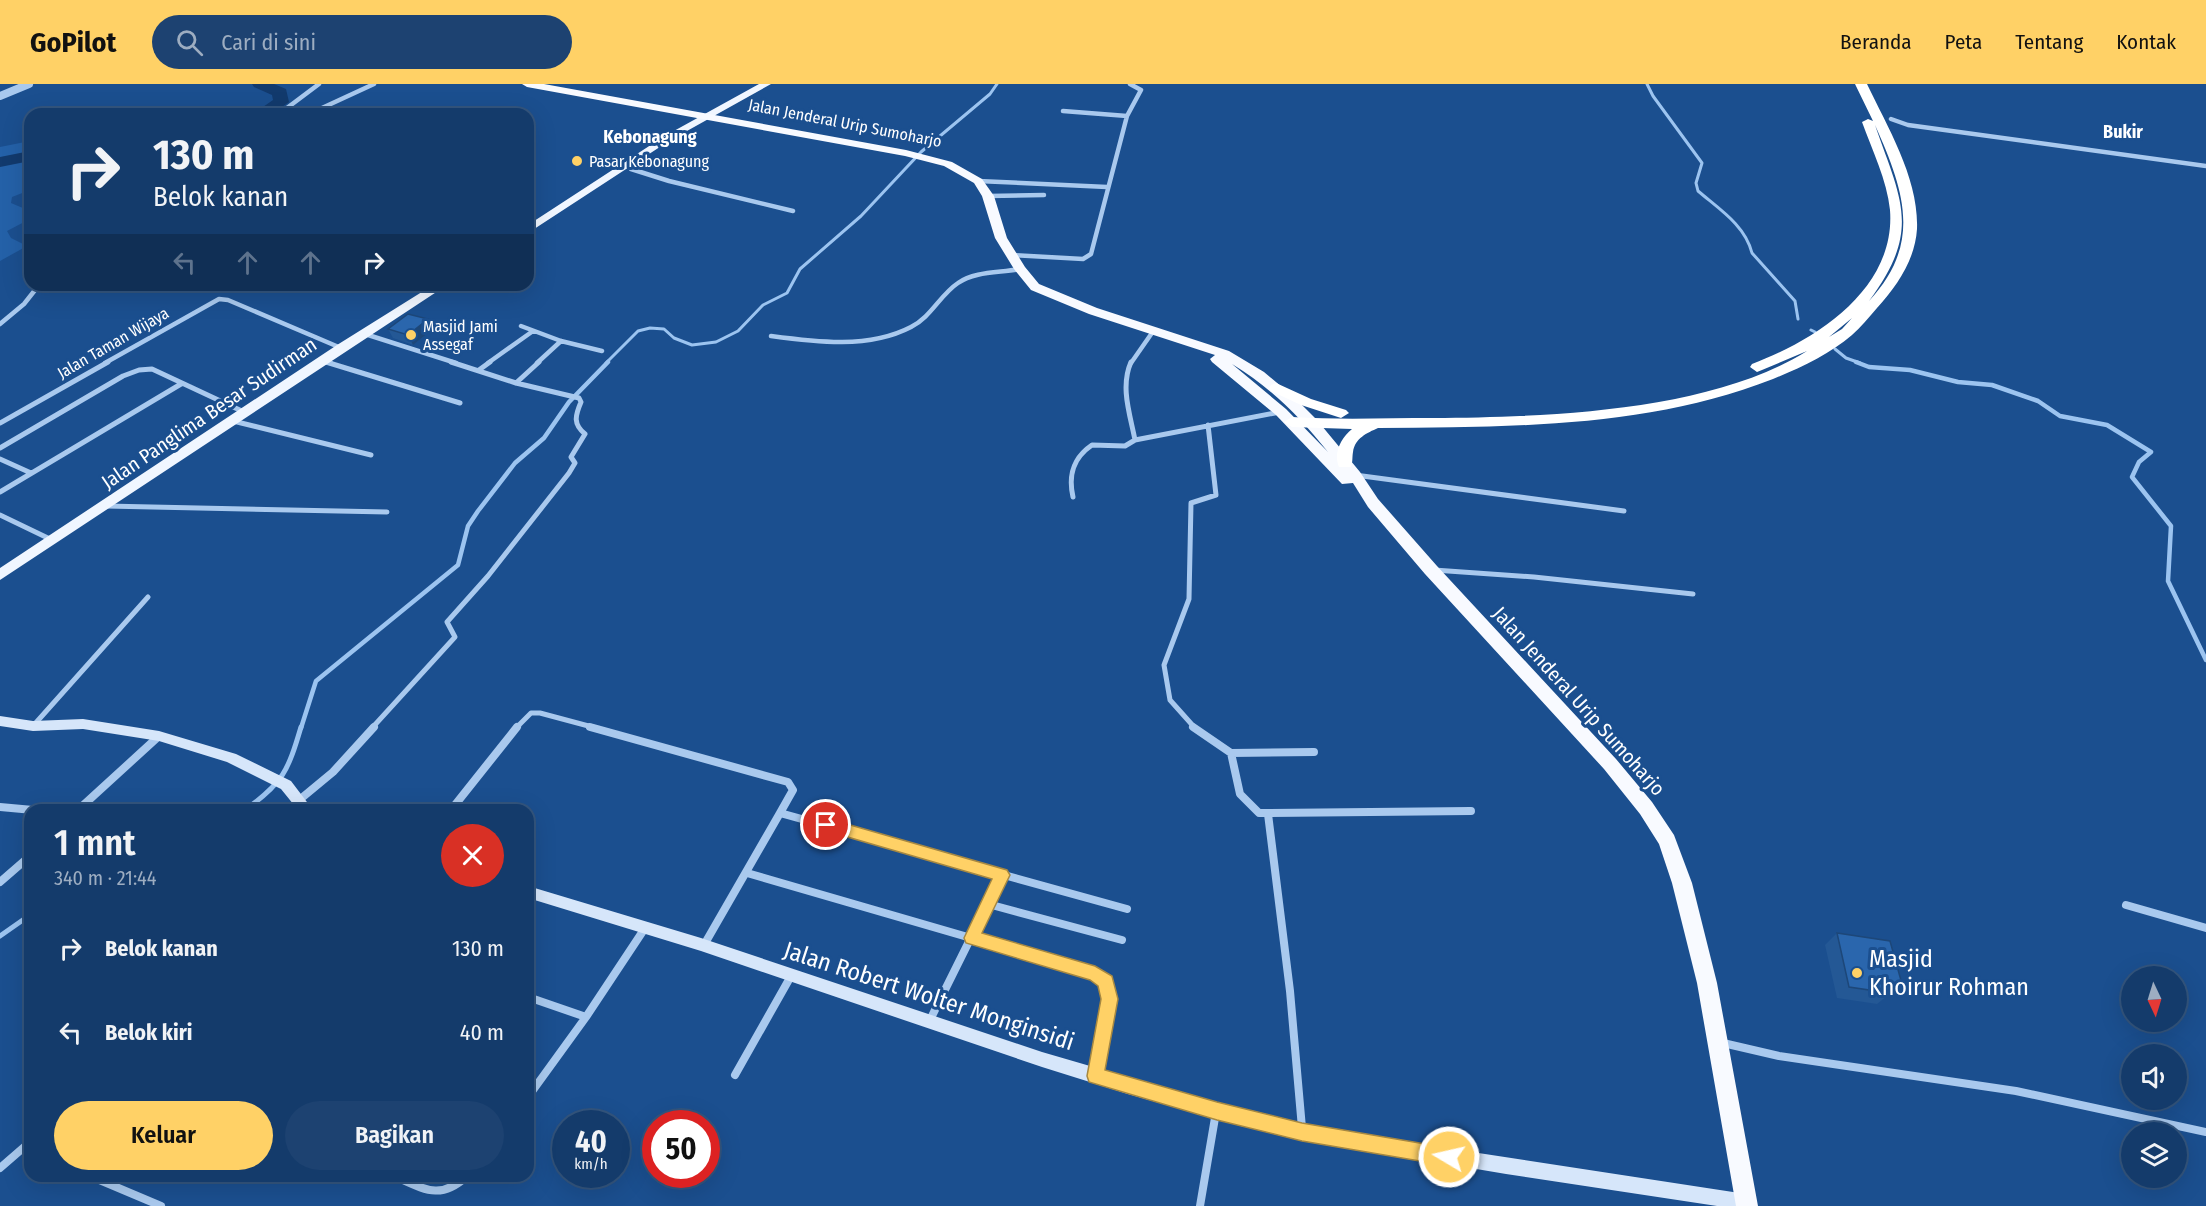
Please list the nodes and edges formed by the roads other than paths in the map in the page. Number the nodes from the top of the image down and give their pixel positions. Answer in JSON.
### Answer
{"nodes":[{"id":1,"x":29,"y":84,"type":"edge"},
{"id":2,"x":318,"y":84,"type":"edge"},
{"id":3,"x":374,"y":84,"type":"edge"},
{"id":4,"x":527,"y":84,"type":"edge"},
{"id":5,"x":766,"y":84,"type":"edge"},
{"id":6,"x":771,"y":84,"type":"edge"},
{"id":7,"x":1130,"y":84,"type":"edge"},
{"id":8,"x":1145,"y":84,"type":"edge"},
{"id":9,"x":1850,"y":84,"type":"edge"},
{"id":10,"x":1861,"y":84,"type":"edge"},
{"id":11,"x":1141,"y":90,"type":"junction"},
{"id":12,"x":0,"y":96,"type":"edge"},
{"id":13,"x":287,"y":108,"type":"edge"},
{"id":14,"x":320,"y":108,"type":"edge"},
{"id":15,"x":1064,"y":111,"type":"dead end"},
{"id":16,"x":1127,"y":116,"type":"junction"},
{"id":17,"x":710,"y":119,"type":"junction"},
{"id":18,"x":1891,"y":119,"type":"dead end"},
{"id":19,"x":2206,"y":166,"type":"edge"},
{"id":20,"x":631,"y":169,"type":"junction"},
{"id":21,"x":603,"y":181,"type":"junction"},
{"id":22,"x":978,"y":181,"type":"junction"},
{"id":23,"x":1107,"y":187,"type":"junction"},
{"id":24,"x":1044,"y":195,"type":"dead end"},
{"id":25,"x":988,"y":196,"type":"junction"},
{"id":26,"x":793,"y":211,"type":"dead end"},
{"id":27,"x":534,"y":226,"type":"edge"},
{"id":28,"x":1011,"y":255,"type":"junction"},
{"id":29,"x":1020,"y":269,"type":"junction"},
{"id":30,"x":34,"y":291,"type":"edge"},
{"id":31,"x":432,"y":291,"type":"edge"},
{"id":32,"x":0,"y":324,"type":"edge"},
{"id":33,"x":521,"y":326,"type":"dead end"},
{"id":34,"x":1154,"y":330,"type":"junction"},
{"id":35,"x":533,"y":331,"type":"junction"},
{"id":36,"x":365,"y":333,"type":"junction"},
{"id":37,"x":771,"y":336,"type":"dead end"},
{"id":38,"x":561,"y":341,"type":"junction"},
{"id":39,"x":1201,"y":345,"type":"junction"},
{"id":40,"x":341,"y":348,"type":"junction"},
{"id":41,"x":602,"y":351,"type":"dead end"},
{"id":42,"x":322,"y":361,"type":"junction"},
{"id":43,"x":479,"y":370,"type":"junction"},
{"id":44,"x":516,"y":383,"type":"junction"},
{"id":45,"x":181,"y":384,"type":"junction"},
{"id":46,"x":1276,"y":388,"type":"junction"},
{"id":47,"x":460,"y":403,"type":"dead end"},
{"id":48,"x":245,"y":412,"type":"junction"},
{"id":49,"x":1341,"y":413,"type":"junction"},
{"id":50,"x":1296,"y":417,"type":"junction"},
{"id":51,"x":232,"y":420,"type":"junction"},
{"id":52,"x":0,"y":423,"type":"edge"},
{"id":53,"x":1378,"y":423,"type":"junction"},
{"id":54,"x":1208,"y":425,"type":"junction"},
{"id":55,"x":1135,"y":440,"type":"junction"},
{"id":56,"x":0,"y":448,"type":"edge"},
{"id":57,"x":371,"y":456,"type":"dead end"},
{"id":58,"x":0,"y":459,"type":"edge"},
{"id":59,"x":1350,"y":469,"type":"junction"},
{"id":60,"x":31,"y":473,"type":"junction"},
{"id":61,"x":0,"y":492,"type":"edge"},
{"id":62,"x":1073,"y":497,"type":"dead end"},
{"id":63,"x":1373,"y":503,"type":"junction"},
{"id":64,"x":106,"y":506,"type":"junction"},
{"id":65,"x":1624,"y":511,"type":"dead end"},
{"id":66,"x":387,"y":512,"type":"dead end"},
{"id":67,"x":0,"y":515,"type":"edge"},
{"id":68,"x":52,"y":541,"type":"junction"},
{"id":69,"x":3,"y":570,"type":"edge"},
{"id":70,"x":1431,"y":570,"type":"junction"},
{"id":71,"x":1693,"y":594,"type":"dead end"},
{"id":72,"x":148,"y":597,"type":"dead end"},
{"id":73,"x":0,"y":721,"type":"edge"},
{"id":74,"x":33,"y":726,"type":"junction"},
{"id":75,"x":159,"y":736,"type":"junction"},
{"id":76,"x":1314,"y":752,"type":"dead end"},
{"id":77,"x":1232,"y":753,"type":"junction"},
{"id":78,"x":85,"y":804,"type":"edge"},
{"id":79,"x":300,"y":804,"type":"edge"},
{"id":80,"x":304,"y":804,"type":"edge"},
{"id":81,"x":456,"y":804,"type":"edge"},
{"id":82,"x":0,"y":807,"type":"edge"},
{"id":83,"x":24,"y":809,"type":"edge"},
{"id":84,"x":1471,"y":812,"type":"dead end"},
{"id":85,"x":780,"y":813,"type":"junction"},
{"id":86,"x":1268,"y":814,"type":"junction"},
{"id":87,"x":24,"y":861,"type":"edge"},
{"id":88,"x":747,"y":873,"type":"junction"},
{"id":89,"x":1002,"y":875,"type":"junction"},
{"id":90,"x":0,"y":882,"type":"edge"},
{"id":91,"x":534,"y":894,"type":"edge"},
{"id":92,"x":988,"y":904,"type":"junction"},
{"id":93,"x":2126,"y":905,"type":"dead end"},
{"id":94,"x":1127,"y":909,"type":"dead end"},
{"id":95,"x":645,"y":928,"type":"junction"},
{"id":96,"x":2206,"y":928,"type":"edge"},
{"id":97,"x":972,"y":938,"type":"junction"},
{"id":98,"x":1122,"y":940,"type":"dead end"},
{"id":99,"x":704,"y":945,"type":"junction"},
{"id":100,"x":790,"y":976,"type":"junction"},
{"id":101,"x":534,"y":999,"type":"edge"},
{"id":102,"x":586,"y":1017,"type":"junction"},
{"id":103,"x":930,"y":1020,"type":"junction"},
{"id":104,"x":1716,"y":1041,"type":"junction"},
{"id":105,"x":735,"y":1075,"type":"dead end"},
{"id":106,"x":1095,"y":1076,"type":"junction"},
{"id":107,"x":534,"y":1089,"type":"edge"},
{"id":108,"x":1217,"y":1111,"type":"junction"},
{"id":109,"x":1302,"y":1132,"type":"junction"},
{"id":110,"x":2206,"y":1132,"type":"edge"},
{"id":111,"x":24,"y":1147,"type":"edge"},
{"id":112,"x":0,"y":1168,"type":"edge"},
{"id":113,"x":104,"y":1182,"type":"edge"},
{"id":114,"x":409,"y":1182,"type":"edge"},
{"id":115,"x":462,"y":1182,"type":"edge"},
{"id":116,"x":1746,"y":1204,"type":"edge"},
{"id":117,"x":161,"y":1206,"type":"edge"},
{"id":118,"x":1200,"y":1206,"type":"edge"}],
"edges":[{"from":1,"to":12,"type":"street"},
{"from":2,"to":13,"type":"street"},
{"from":3,"to":14,"type":"street"},
{"from":4,"to":17,"type":"highway","name":"Jalan Jenderal Urip Sumoharjo"},
{"from":5,"to":17,"type":"main road"},
{"from":6,"to":17,"type":"main road"},
{"from":7,"to":11,"type":"street"},
{"from":8,"to":11,"type":"street"},
{"from":9,"to":49,"type":"highway"},
{"from":10,"to":53,"type":"highway"},
{"from":11,"to":16,"type":"street"},
{"from":15,"to":16,"type":"street"},
{"from":16,"to":23,"type":"street"},
{"from":17,"to":20,"type":"main road"},
{"from":17,"to":21,"type":"main road"},
{"from":17,"to":22,"type":"highway","name":"Jalan Jenderal Urip Sumoharjo"},
{"from":18,"to":19,"type":"street"},
{"from":20,"to":21,"type":"main road"},
{"from":20,"to":26,"type":"street"},
{"from":21,"to":27,"type":"main road"},
{"from":22,"to":23,"type":"street"},
{"from":22,"to":25,"type":"highway","name":"Jalan Jenderal Urip Sumoharjo"},
{"from":23,"to":28,"type":"street"},
{"from":24,"to":25,"type":"street"},
{"from":25,"to":28,"type":"highway","name":"Jalan Jenderal Urip Sumoharjo"},
{"from":28,"to":29,"type":"highway","name":"Jalan Jenderal Urip Sumoharjo"},
{"from":29,"to":34,"type":"highway","name":"Jalan Jenderal Urip Sumoharjo"},
{"from":29,"to":37,"type":"street"},
{"from":30,"to":32,"type":"street"},
{"from":31,"to":36,"type":"main road","name":"Jalan Panglima Besar Sudirman"},
{"from":33,"to":35,"type":"street"},
{"from":34,"to":39,"type":"highway","name":"Jalan Jenderal Urip Sumoharjo"},
{"from":34,"to":55,"type":"street"},
{"from":35,"to":38,"type":"street"},
{"from":35,"to":43,"type":"street"},
{"from":36,"to":40,"type":"main road","name":"Jalan Panglima Besar Sudirman"},
{"from":36,"to":43,"type":"street"},
{"from":38,"to":41,"type":"street"},
{"from":38,"to":44,"type":"street"},
{"from":39,"to":46,"type":"highway","name":"Jalan Jenderal Urip Sumoharjo"},
{"from":39,"to":50,"type":"highway","name":"Jalan Jenderal Urip Sumoharjo"},
{"from":40,"to":42,"type":"main road","name":"Jalan Panglima Besar Sudirman"},
{"from":40,"to":52,"type":"street","name":"Jalan Taman Wijaya"},
{"from":42,"to":47,"type":"street"},
{"from":42,"to":48,"type":"main road","name":"Jalan Panglima Besar Sudirman"},
{"from":43,"to":44,"type":"street"},
{"from":44,"to":80,"type":"street"},
{"from":45,"to":48,"type":"street"},
{"from":45,"to":56,"type":"street"},
{"from":45,"to":60,"type":"street"},
{"from":46,"to":49,"type":"highway"},
{"from":46,"to":50,"type":"highway","name":"Jalan Jenderal Urip Sumoharjo"},
{"from":48,"to":51,"type":"main road","name":"Jalan Panglima Besar Sudirman"},
{"from":49,"to":50,"type":"highway"},
{"from":50,"to":53,"type":"highway"},
{"from":50,"to":54,"type":"street"},
{"from":50,"to":59,"type":"highway","name":"Jalan Jenderal Urip Sumoharjo"},
{"from":50,"to":63,"type":"highway","name":"Jalan Jenderal Urip Sumoharjo"},
{"from":51,"to":57,"type":"street"},
{"from":51,"to":64,"type":"main road","name":"Jalan Panglima Besar Sudirman"},
{"from":53,"to":59,"type":"highway"},
{"from":54,"to":55,"type":"street"},
{"from":54,"to":77,"type":"street"},
{"from":55,"to":62,"type":"street"},
{"from":58,"to":60,"type":"street"},
{"from":59,"to":63,"type":"highway","name":"Jalan Jenderal Urip Sumoharjo"},
{"from":59,"to":65,"type":"street"},
{"from":60,"to":61,"type":"street"},
{"from":63,"to":70,"type":"highway","name":"Jalan Jenderal Urip Sumoharjo"},
{"from":64,"to":66,"type":"street"},
{"from":64,"to":68,"type":"main road","name":"Jalan Panglima Besar Sudirman"},
{"from":67,"to":68,"type":"street"},
{"from":68,"to":69,"type":"main road","name":"Jalan Panglima Besar Sudirman"},
{"from":70,"to":71,"type":"street"},
{"from":70,"to":104,"type":"highway","name":"Jalan Jenderal Urip Sumoharjo"},
{"from":72,"to":74,"type":"street"},
{"from":73,"to":74,"type":"main road"},
{"from":74,"to":75,"type":"main road"},
{"from":75,"to":78,"type":"street"},
{"from":75,"to":79,"type":"main road"},
{"from":76,"to":77,"type":"street"},
{"from":77,"to":86,"type":"street"},
{"from":81,"to":85,"type":"street"},
{"from":82,"to":83,"type":"street"},
{"from":84,"to":86,"type":"street"},
{"from":85,"to":88,"type":"street"},
{"from":85,"to":89,"type":"street"},
{"from":86,"to":109,"type":"street"},
{"from":87,"to":90,"type":"street"},
{"from":88,"to":97,"type":"street"},
{"from":88,"to":99,"type":"street"},
{"from":89,"to":92,"type":"street"},
{"from":89,"to":94,"type":"street"},
{"from":91,"to":95,"type":"main road","name":"Jalan Robert Wolter Monginsidi"},
{"from":92,"to":97,"type":"street"},
{"from":92,"to":98,"type":"street"},
{"from":93,"to":96,"type":"street"},
{"from":95,"to":99,"type":"main road","name":"Jalan Robert Wolter Monginsidi"},
{"from":95,"to":102,"type":"street"},
{"from":97,"to":103,"type":"street"},
{"from":97,"to":106,"type":"street"},
{"from":99,"to":100,"type":"main road","name":"Jalan Robert Wolter Monginsidi"},
{"from":100,"to":103,"type":"main road","name":"Jalan Robert Wolter Monginsidi"},
{"from":100,"to":105,"type":"street"},
{"from":101,"to":102,"type":"street"},
{"from":102,"to":107,"type":"street"},
{"from":103,"to":106,"type":"main road","name":"Jalan Robert Wolter Monginsidi"},
{"from":104,"to":110,"type":"street"},
{"from":104,"to":116,"type":"highway","name":"Jalan Jenderal Urip Sumoharjo"},
{"from":106,"to":108,"type":"main road","name":"Jalan Robert Wolter Monginsidi"},
{"from":108,"to":109,"type":"main road","name":"Jalan Robert Wolter Monginsidi"},
{"from":108,"to":118,"type":"street"},
{"from":109,"to":116,"type":"main road","name":"Jalan Robert Wolter Monginsidi"},
{"from":111,"to":112,"type":"street"},
{"from":113,"to":117,"type":"street"},
{"from":114,"to":115,"type":"street"}]}
